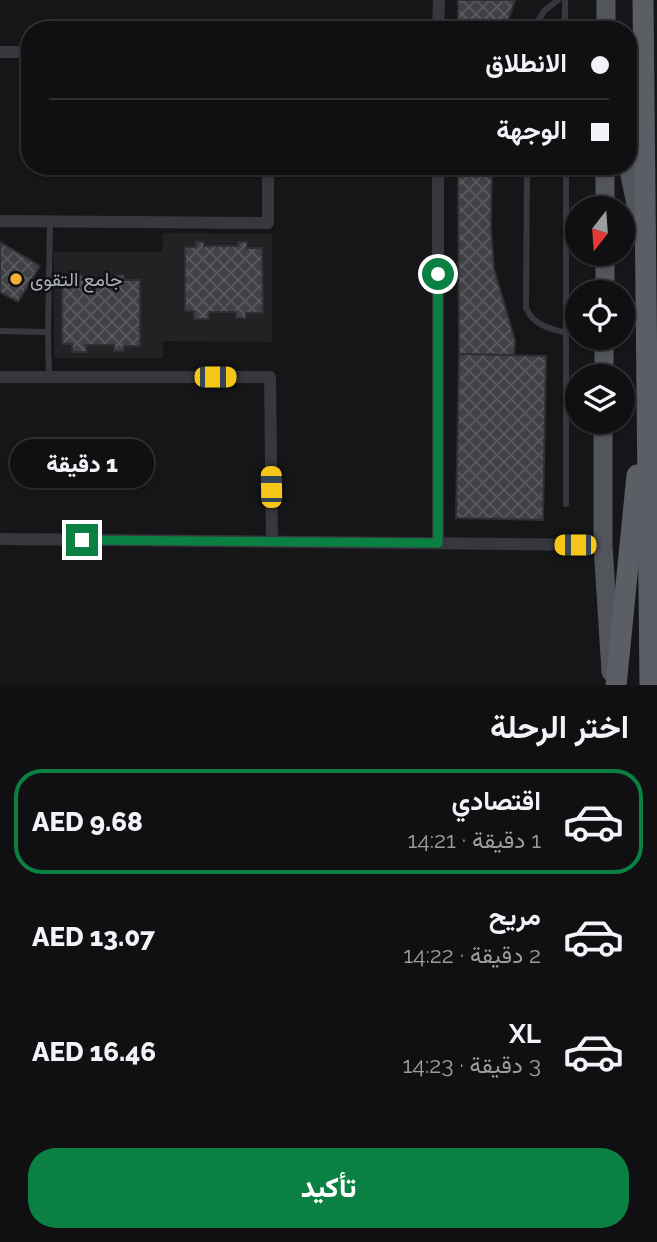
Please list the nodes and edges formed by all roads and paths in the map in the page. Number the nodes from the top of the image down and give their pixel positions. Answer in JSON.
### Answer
{"nodes":[{"id":1,"x":439,"y":0,"type":"edge"},
{"id":2,"x":558,"y":0,"type":"edge"},
{"id":3,"x":565,"y":0,"type":"edge"},
{"id":4,"x":606,"y":0,"type":"edge"},
{"id":5,"x":643,"y":0,"type":"edge"},
{"id":6,"x":439,"y":21,"type":"edge"},
{"id":7,"x":538,"y":21,"type":"edge"},
{"id":8,"x":565,"y":21,"type":"edge"},
{"id":9,"x":606,"y":21,"type":"edge"},
{"id":10,"x":0,"y":52,"type":"edge"},
{"id":11,"x":21,"y":52,"type":"edge"},
{"id":12,"x":268,"y":175,"type":"edge"},
{"id":13,"x":438,"y":175,"type":"edge"},
{"id":14,"x":527,"y":175,"type":"edge"},
{"id":15,"x":566,"y":175,"type":"edge"},
{"id":16,"x":606,"y":175,"type":"edge"},
{"id":17,"x":630,"y":175,"type":"edge"},
{"id":18,"x":605,"y":196,"type":"edge"},
{"id":19,"x":0,"y":221,"type":"edge"},
{"id":20,"x":50,"y":221,"type":"junction"},
{"id":21,"x":646,"y":252,"type":"junction"},
{"id":22,"x":567,"y":280,"type":"edge"},
{"id":23,"x":0,"y":331,"type":"edge"},
{"id":24,"x":48,"y":332,"type":"junction"},
{"id":25,"x":565,"y":332,"type":"edge"},
{"id":26,"x":567,"y":350,"type":"edge"},
{"id":27,"x":648,"y":372,"type":"junction"},
{"id":28,"x":0,"y":377,"type":"edge"},
{"id":29,"x":49,"y":377,"type":"junction"},
{"id":30,"x":603,"y":434,"type":"edge"},
{"id":31,"x":566,"y":504,"type":"dead end"},
{"id":32,"x":0,"y":539,"type":"edge"},
{"id":33,"x":272,"y":541,"type":"junction"},
{"id":34,"x":438,"y":543,"type":"junction"},
{"id":35,"x":603,"y":545,"type":"junction"},
{"id":36,"x":614,"y":685,"type":"edge"},
{"id":37,"x":650,"y":685,"type":"edge"}],
"edges":[{"from":1,"to":6,"type":"street"},
{"from":2,"to":7,"type":"lane"},
{"from":3,"to":8,"type":"lane"},
{"from":4,"to":9,"type":"main road"},
{"from":5,"to":21,"type":"highway"},
{"from":10,"to":11,"type":"street"},
{"from":12,"to":20,"type":"street"},
{"from":13,"to":34,"type":"street"},
{"from":14,"to":25,"type":"lane"},
{"from":15,"to":22,"type":"lane"},
{"from":16,"to":18,"type":"main road"},
{"from":17,"to":21,"type":"main road"},
{"from":19,"to":20,"type":"street"},
{"from":20,"to":24,"type":"lane"},
{"from":21,"to":27,"type":"highway"},
{"from":23,"to":24,"type":"lane"},
{"from":24,"to":29,"type":"lane"},
{"from":26,"to":31,"type":"lane"},
{"from":27,"to":36,"type":"highway"},
{"from":27,"to":37,"type":"highway"},
{"from":28,"to":29,"type":"street"},
{"from":29,"to":33,"type":"street"},
{"from":30,"to":35,"type":"main road"},
{"from":32,"to":33,"type":"street"},
{"from":33,"to":34,"type":"street"},
{"from":34,"to":35,"type":"street"},
{"from":35,"to":36,"type":"main road"}]}
